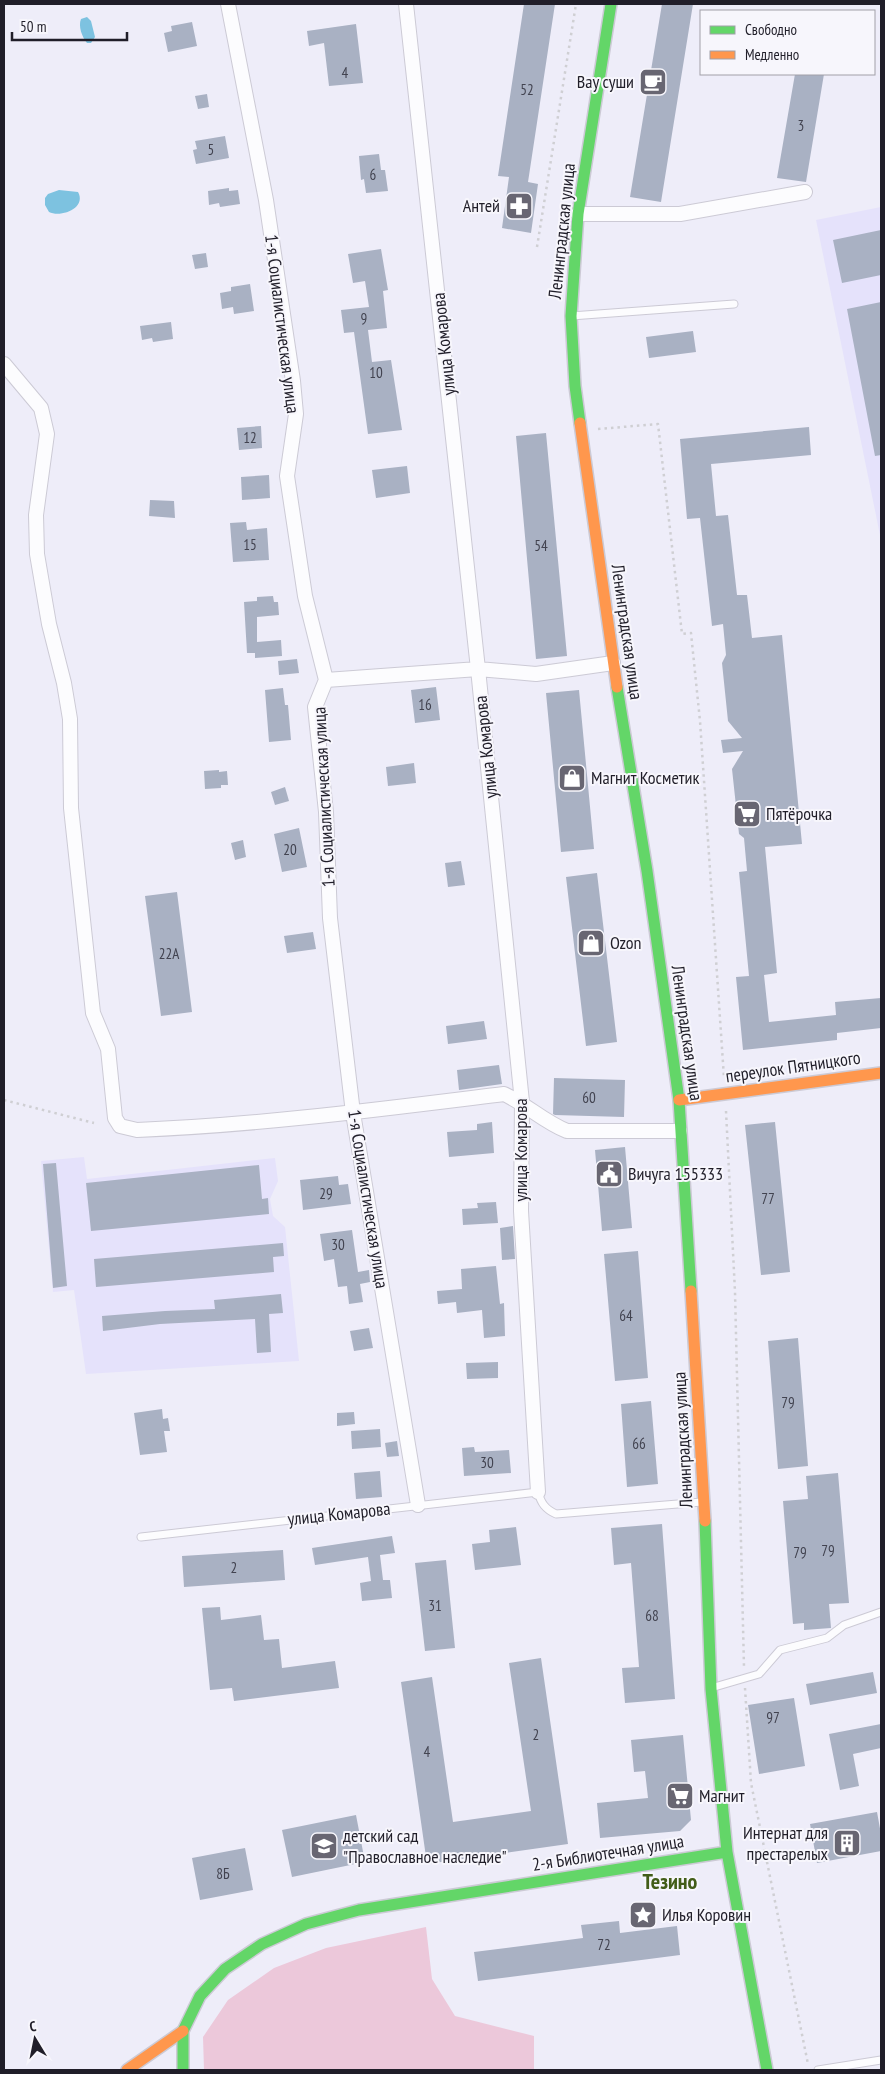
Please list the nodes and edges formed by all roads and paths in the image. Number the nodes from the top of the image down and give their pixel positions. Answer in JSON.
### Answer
{"nodes":[{"id":1,"x":228,"y":4,"type":"edge"},
{"id":2,"x":406,"y":4,"type":"edge"},
{"id":3,"x":576,"y":4,"type":"edge"},
{"id":4,"x":611,"y":4,"type":"edge"},
{"id":5,"x":805,"y":192,"type":"dead end"},
{"id":6,"x":578,"y":214,"type":"junction"},
{"id":7,"x":537,"y":246,"type":"dead end"},
{"id":8,"x":734,"y":304,"type":"dead end"},
{"id":9,"x":571,"y":316,"type":"junction"},
{"id":10,"x":4,"y":364,"type":"edge"},
{"id":11,"x":581,"y":431,"type":"junction"},
{"id":12,"x":613,"y":664,"type":"junction"},
{"id":13,"x":478,"y":669,"type":"junction"},
{"id":14,"x":326,"y":680,"type":"junction"},
{"id":15,"x":881,"y":1073,"type":"edge"},
{"id":16,"x":725,"y":1094,"type":"junction"},
{"id":17,"x":4,"y":1100,"type":"edge"},
{"id":18,"x":679,"y":1100,"type":"junction"},
{"id":19,"x":522,"y":1102,"type":"junction"},
{"id":20,"x":353,"y":1113,"type":"junction"},
{"id":21,"x":94,"y":1123,"type":"dead end"},
{"id":22,"x":680,"y":1131,"type":"junction"},
{"id":23,"x":538,"y":1492,"type":"junction"},
{"id":24,"x":704,"y":1502,"type":"junction"},
{"id":25,"x":418,"y":1505,"type":"junction"},
{"id":26,"x":141,"y":1537,"type":"dead end"},
{"id":27,"x":881,"y":1612,"type":"edge"},
{"id":28,"x":744,"y":1678,"type":"junction"},
{"id":29,"x":711,"y":1689,"type":"junction"},
{"id":30,"x":727,"y":1852,"type":"junction"},
{"id":31,"x":183,"y":2031,"type":"junction"},
{"id":32,"x":881,"y":2060,"type":"edge"},
{"id":33,"x":127,"y":2070,"type":"edge"},
{"id":34,"x":183,"y":2070,"type":"edge"},
{"id":35,"x":768,"y":2070,"type":"edge"},
{"id":36,"x":810,"y":2070,"type":"edge"},
{"id":37,"x":818,"y":2070,"type":"edge"}],
"edges":[{"from":1,"to":14,"type":"street","name":"1-я Социалистическая улица"},
{"from":2,"to":13,"type":"street","name":"улица Комарова"},
{"from":3,"to":7,"type":"path"},
{"from":4,"to":6,"type":"main road","name":"Ленинградская улица"},
{"from":5,"to":6,"type":"street"},
{"from":6,"to":9,"type":"main road","name":"Ленинградская улица"},
{"from":8,"to":9,"type":"lane"},
{"from":9,"to":11,"type":"main road","name":"Ленинградская улица"},
{"from":10,"to":20,"type":"street"},
{"from":11,"to":12,"type":"main road","name":"Ленинградская улица"},
{"from":11,"to":16,"type":"path"},
{"from":12,"to":13,"type":"street"},
{"from":12,"to":18,"type":"main road","name":"Ленинградская улица"},
{"from":13,"to":14,"type":"street"},
{"from":13,"to":19,"type":"street","name":"улица Комарова"},
{"from":14,"to":20,"type":"street","name":"1-я Социалистическая улица"},
{"from":15,"to":16,"type":"main road","name":"переулок Пятницкого"},
{"from":16,"to":18,"type":"main road","name":"переулок Пятницкого"},
{"from":16,"to":28,"type":"path"},
{"from":17,"to":21,"type":"path"},
{"from":18,"to":22,"type":"main road","name":"Ленинградская улица"},
{"from":19,"to":20,"type":"street"},
{"from":19,"to":22,"type":"street"},
{"from":19,"to":23,"type":"street","name":"улица Комарова"},
{"from":20,"to":25,"type":"street","name":"1-я Социалистическая улица"},
{"from":22,"to":24,"type":"main road","name":"Ленинградская улица"},
{"from":23,"to":24,"type":"lane"},
{"from":23,"to":25,"type":"lane","name":"улица Комарова"},
{"from":24,"to":29,"type":"main road","name":"Ленинградская улица"},
{"from":25,"to":26,"type":"lane","name":"улица Комарова"},
{"from":27,"to":28,"type":"lane"},
{"from":28,"to":29,"type":"lane"},
{"from":28,"to":36,"type":"path"},
{"from":29,"to":30,"type":"main road","name":"Ленинградская улица"},
{"from":30,"to":31,"type":"main road","name":"2-я Библиотечная улица"},
{"from":30,"to":35,"type":"main road","name":"Ленинградская улица"},
{"from":31,"to":33,"type":"main road"},
{"from":31,"to":34,"type":"main road"},
{"from":32,"to":37,"type":"lane"}]}
